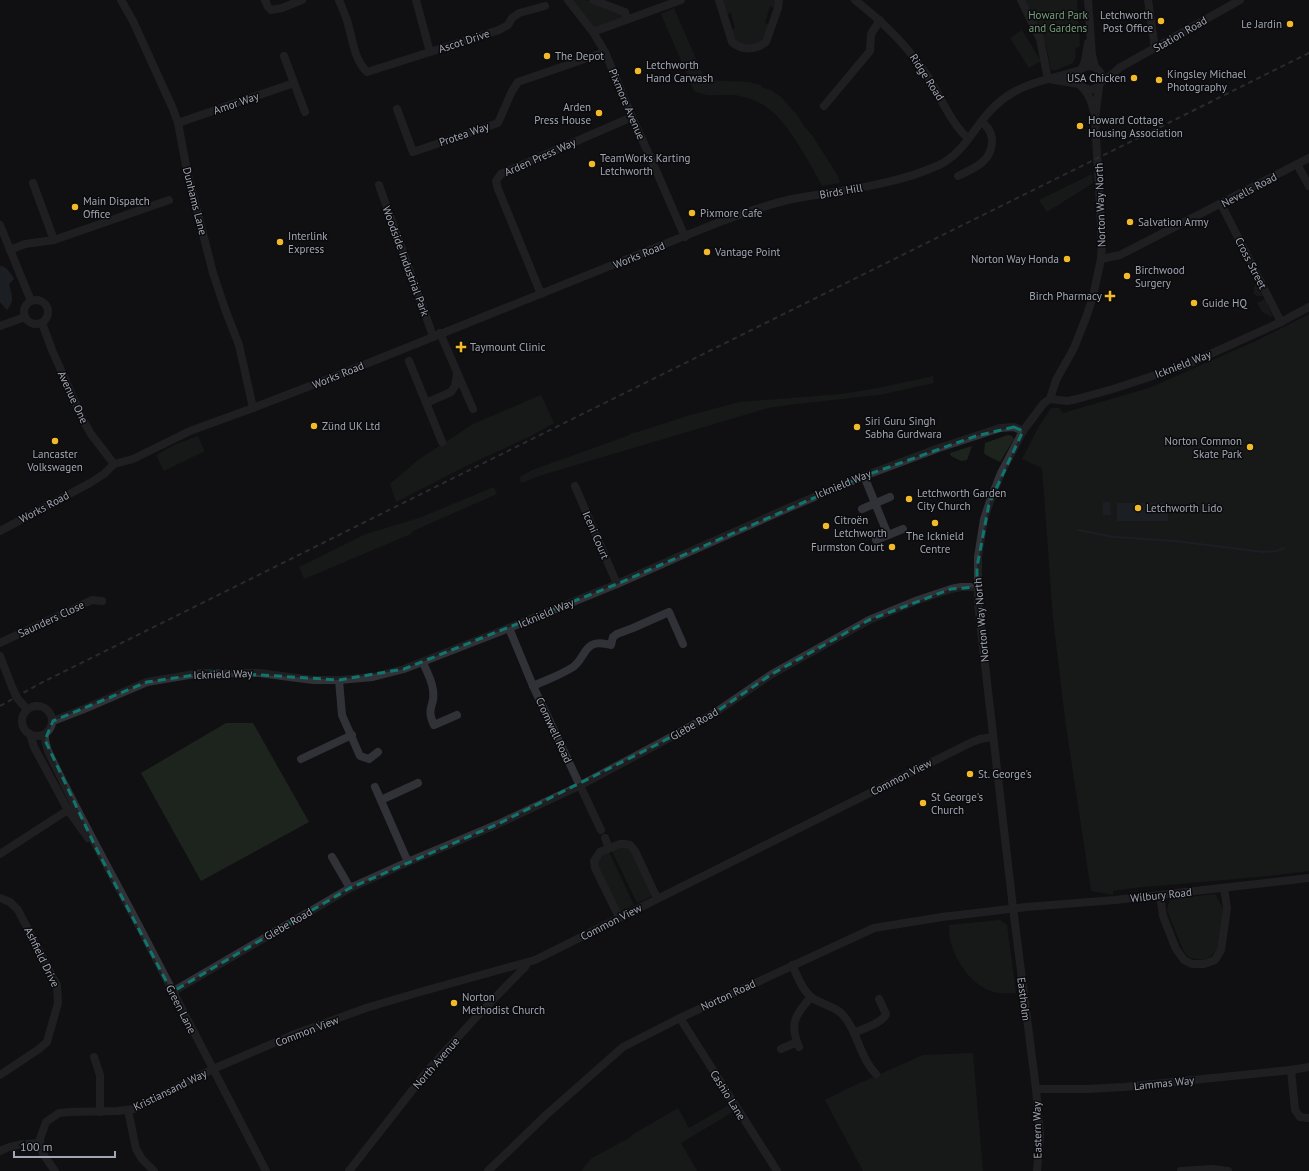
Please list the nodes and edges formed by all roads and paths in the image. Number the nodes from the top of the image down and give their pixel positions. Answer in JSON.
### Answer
{"nodes":[{"id":1,"x":122,"y":0,"type":"edge"},
{"id":2,"x":264,"y":0,"type":"edge"},
{"id":3,"x":302,"y":0,"type":"edge"},
{"id":4,"x":339,"y":0,"type":"edge"},
{"id":5,"x":416,"y":0,"type":"edge"},
{"id":6,"x":568,"y":0,"type":"edge"},
{"id":7,"x":593,"y":0,"type":"edge"},
{"id":8,"x":681,"y":0,"type":"edge"},
{"id":9,"x":719,"y":0,"type":"edge"},
{"id":10,"x":779,"y":0,"type":"edge"},
{"id":11,"x":855,"y":0,"type":"edge"},
{"id":12,"x":1021,"y":0,"type":"edge"},
{"id":13,"x":1088,"y":0,"type":"edge"},
{"id":14,"x":1148,"y":0,"type":"edge"},
{"id":15,"x":1240,"y":0,"type":"edge"},
{"id":16,"x":545,"y":6,"type":"dead end"},
{"id":17,"x":628,"y":19,"type":"junction"},
{"id":18,"x":880,"y":20,"type":"junction"},
{"id":19,"x":593,"y":32,"type":"junction"},
{"id":20,"x":1090,"y":33,"type":"junction"},
{"id":21,"x":1155,"y":49,"type":"junction"},
{"id":22,"x":430,"y":52,"type":"junction"},
{"id":23,"x":605,"y":52,"type":"junction"},
{"id":24,"x":284,"y":56,"type":"dead end"},
{"id":25,"x":1097,"y":68,"type":"junction"},
{"id":26,"x":1119,"y":68,"type":"junction"},
{"id":27,"x":1081,"y":69,"type":"junction"},
{"id":28,"x":1048,"y":79,"type":"junction"},
{"id":29,"x":294,"y":83,"type":"junction"},
{"id":30,"x":1100,"y":84,"type":"junction"},
{"id":31,"x":1081,"y":86,"type":"junction"},
{"id":32,"x":824,"y":106,"type":"dead end"},
{"id":33,"x":397,"y":109,"type":"dead end"},
{"id":34,"x":305,"y":112,"type":"dead end"},
{"id":35,"x":632,"y":117,"type":"junction"},
{"id":36,"x":1095,"y":119,"type":"junction"},
{"id":37,"x":981,"y":122,"type":"junction"},
{"id":38,"x":178,"y":123,"type":"junction"},
{"id":39,"x":968,"y":138,"type":"junction"},
{"id":40,"x":1309,"y":158,"type":"edge"},
{"id":41,"x":1297,"y":164,"type":"junction"},
{"id":42,"x":958,"y":176,"type":"dead end"},
{"id":43,"x":33,"y":183,"type":"dead end"},
{"id":44,"x":379,"y":185,"type":"dead end"},
{"id":45,"x":1309,"y":186,"type":"edge"},
{"id":46,"x":169,"y":200,"type":"dead end"},
{"id":47,"x":1221,"y":204,"type":"junction"},
{"id":48,"x":0,"y":225,"type":"edge"},
{"id":49,"x":685,"y":237,"type":"junction"},
{"id":50,"x":54,"y":240,"type":"junction"},
{"id":51,"x":10,"y":250,"type":"junction"},
{"id":52,"x":1101,"y":259,"type":"junction"},
{"id":53,"x":540,"y":294,"type":"junction"},
{"id":54,"x":31,"y":301,"type":"junction"},
{"id":55,"x":1309,"y":307,"type":"edge"},
{"id":56,"x":25,"y":318,"type":"junction"},
{"id":57,"x":1281,"y":322,"type":"junction"},
{"id":58,"x":42,"y":323,"type":"junction"},
{"id":59,"x":0,"y":326,"type":"edge"},
{"id":60,"x":437,"y":335,"type":"junction"},
{"id":61,"x":409,"y":361,"type":"dead end"},
{"id":62,"x":457,"y":375,"type":"junction"},
{"id":63,"x":1050,"y":399,"type":"junction"},
{"id":64,"x":426,"y":403,"type":"junction"},
{"id":65,"x":253,"y":408,"type":"junction"},
{"id":66,"x":472,"y":409,"type":"dead end"},
{"id":67,"x":1023,"y":431,"type":"junction"},
{"id":68,"x":442,"y":442,"type":"dead end"},
{"id":69,"x":114,"y":464,"type":"junction"},
{"id":70,"x":864,"y":476,"type":"junction"},
{"id":71,"x":574,"y":486,"type":"dead end"},
{"id":72,"x":890,"y":497,"type":"dead end"},
{"id":73,"x":875,"y":504,"type":"junction"},
{"id":74,"x":862,"y":509,"type":"dead end"},
{"id":75,"x":903,"y":529,"type":"dead end"},
{"id":76,"x":0,"y":530,"type":"edge"},
{"id":77,"x":888,"y":535,"type":"junction"},
{"id":78,"x":876,"y":540,"type":"dead end"},
{"id":79,"x":617,"y":584,"type":"junction"},
{"id":80,"x":977,"y":587,"type":"junction"},
{"id":81,"x":102,"y":601,"type":"dead end"},
{"id":82,"x":510,"y":628,"type":"junction"},
{"id":83,"x":0,"y":643,"type":"edge"},
{"id":84,"x":683,"y":644,"type":"dead end"},
{"id":85,"x":0,"y":656,"type":"edge"},
{"id":86,"x":423,"y":662,"type":"junction"},
{"id":87,"x":339,"y":680,"type":"junction"},
{"id":88,"x":533,"y":686,"type":"junction"},
{"id":89,"x":26,"y":708,"type":"junction"},
{"id":90,"x":457,"y":715,"type":"dead end"},
{"id":91,"x":53,"y":721,"type":"junction"},
{"id":92,"x":30,"y":734,"type":"junction"},
{"id":93,"x":45,"y":735,"type":"junction"},
{"id":94,"x":352,"y":735,"type":"junction"},
{"id":95,"x":993,"y":737,"type":"junction"},
{"id":96,"x":378,"y":752,"type":"dead end"},
{"id":97,"x":301,"y":759,"type":"dead end"},
{"id":98,"x":418,"y":783,"type":"dead end"},
{"id":99,"x":579,"y":786,"type":"junction"},
{"id":100,"x":375,"y":787,"type":"dead end"},
{"id":101,"x":381,"y":800,"type":"junction"},
{"id":102,"x":71,"y":808,"type":"junction"},
{"id":103,"x":609,"y":848,"type":"junction"},
{"id":104,"x":0,"y":854,"type":"edge"},
{"id":105,"x":332,"y":857,"type":"dead end"},
{"id":106,"x":408,"y":862,"type":"junction"},
{"id":107,"x":1309,"y":878,"type":"edge"},
{"id":108,"x":350,"y":888,"type":"junction"},
{"id":109,"x":1224,"y":888,"type":"junction"},
{"id":110,"x":1160,"y":895,"type":"junction"},
{"id":111,"x":0,"y":898,"type":"edge"},
{"id":112,"x":657,"y":898,"type":"junction"},
{"id":113,"x":1013,"y":908,"type":"junction"},
{"id":114,"x":619,"y":918,"type":"junction"},
{"id":115,"x":528,"y":962,"type":"junction"},
{"id":116,"x":792,"y":965,"type":"junction"},
{"id":117,"x":172,"y":992,"type":"junction"},
{"id":118,"x":810,"y":997,"type":"junction"},
{"id":119,"x":880,"y":999,"type":"dead end"},
{"id":120,"x":680,"y":1018,"type":"junction"},
{"id":121,"x":854,"y":1033,"type":"junction"},
{"id":122,"x":781,"y":1049,"type":"dead end"},
{"id":123,"x":94,"y":1057,"type":"dead end"},
{"id":124,"x":1309,"y":1066,"type":"edge"},
{"id":125,"x":212,"y":1069,"type":"junction"},
{"id":126,"x":1291,"y":1070,"type":"junction"},
{"id":127,"x":876,"y":1074,"type":"dead end"},
{"id":128,"x":0,"y":1075,"type":"edge"},
{"id":129,"x":1036,"y":1089,"type":"junction"},
{"id":130,"x":128,"y":1110,"type":"junction"},
{"id":131,"x":100,"y":1112,"type":"junction"},
{"id":132,"x":1309,"y":1118,"type":"edge"},
{"id":133,"x":40,"y":1143,"type":"junction"},
{"id":134,"x":0,"y":1151,"type":"edge"},
{"id":135,"x":54,"y":1171,"type":"edge"},
{"id":136,"x":154,"y":1171,"type":"edge"},
{"id":137,"x":266,"y":1171,"type":"edge"},
{"id":138,"x":349,"y":1171,"type":"edge"},
{"id":139,"x":488,"y":1171,"type":"edge"},
{"id":140,"x":777,"y":1171,"type":"edge"},
{"id":141,"x":1037,"y":1171,"type":"edge"},
{"id":142,"x":1181,"y":1171,"type":"edge"},
{"id":143,"x":1228,"y":1171,"type":"edge"}],
"edges":[{"from":1,"to":38,"type":"street","name":"Dunhams Lane"},
{"from":2,"to":3,"type":"street"},
{"from":4,"to":22,"type":"street"},
{"from":5,"to":22,"type":"street","name":"Ascot Drive"},
{"from":6,"to":19,"type":"street","name":"Pixmore Avenue"},
{"from":7,"to":17,"type":"street"},
{"from":8,"to":17,"type":"street"},
{"from":9,"to":10,"type":"street"},
{"from":11,"to":18,"type":"street","name":"Ridge Road"},
{"from":12,"to":28,"type":"street"},
{"from":13,"to":20,"type":"street"},
{"from":14,"to":21,"type":"street"},
{"from":15,"to":21,"type":"street","name":"Station Road"},
{"from":16,"to":22,"type":"street","name":"Ascot Drive"},
{"from":17,"to":19,"type":"street"},
{"from":18,"to":32,"type":"street"},
{"from":18,"to":39,"type":"street","name":"Ridge Road"},
{"from":19,"to":23,"type":"street","name":"Pixmore Avenue"},
{"from":20,"to":25,"type":"street"},
{"from":20,"to":27,"type":"street"},
{"from":21,"to":26,"type":"street","name":"Station Road"},
{"from":23,"to":33,"type":"street","name":"Protea Way"},
{"from":23,"to":35,"type":"street","name":"Pixmore Avenue"},
{"from":24,"to":29,"type":"street"},
{"from":25,"to":26,"type":"street","name":"Station Road"},
{"from":25,"to":27,"type":"street"},
{"from":25,"to":30,"type":"street"},
{"from":26,"to":30,"type":"street","name":"Station Road"},
{"from":27,"to":28,"type":"street","name":"Birds Hill"},
{"from":27,"to":31,"type":"street"},
{"from":28,"to":31,"type":"street","name":"Birds Hill"},
{"from":28,"to":37,"type":"street","name":"Birds Hill"},
{"from":29,"to":34,"type":"street"},
{"from":29,"to":38,"type":"street","name":"Amor Way"},
{"from":30,"to":31,"type":"street"},
{"from":30,"to":36,"type":"street","name":"Norton Way North"},
{"from":31,"to":36,"type":"street","name":"Norton Way North"},
{"from":35,"to":49,"type":"street","name":"Pixmore Avenue"},
{"from":35,"to":53,"type":"street","name":"Arden Press Way"},
{"from":36,"to":52,"type":"street","name":"Norton Way North"},
{"from":37,"to":39,"type":"street","name":"Birds Hill"},
{"from":37,"to":42,"type":"street"},
{"from":38,"to":65,"type":"street","name":"Dunhams Lane"},
{"from":39,"to":49,"type":"street","name":"Birds Hill"},
{"from":40,"to":41,"type":"street","name":"Nevells Road"},
{"from":41,"to":45,"type":"street"},
{"from":41,"to":47,"type":"street","name":"Nevells Road"},
{"from":43,"to":50,"type":"street"},
{"from":44,"to":60,"type":"street","name":"Woodside Industrial Park"},
{"from":46,"to":50,"type":"street"},
{"from":47,"to":52,"type":"street","name":"Nevells Road"},
{"from":47,"to":57,"type":"street","name":"Cross Street"},
{"from":48,"to":51,"type":"street"},
{"from":49,"to":53,"type":"street","name":"Works Road"},
{"from":50,"to":51,"type":"street"},
{"from":51,"to":54,"type":"street"},
{"from":52,"to":63,"type":"street","name":"Norton Way North"},
{"from":53,"to":60,"type":"street","name":"Works Road"},
{"from":54,"to":56,"type":"street"},
{"from":54,"to":58,"type":"street"},
{"from":55,"to":57,"type":"street","name":"Icknield Way"},
{"from":56,"to":58,"type":"street"},
{"from":56,"to":59,"type":"street"},
{"from":57,"to":63,"type":"street","name":"Icknield Way"},
{"from":58,"to":69,"type":"street","name":"Avenue One"},
{"from":60,"to":62,"type":"street","name":"Woodside Industrial Park"},
{"from":60,"to":65,"type":"street","name":"Works Road"},
{"from":61,"to":64,"type":"street"},
{"from":62,"to":64,"type":"street"},
{"from":62,"to":66,"type":"street","name":"Woodside Industrial Park"},
{"from":63,"to":67,"type":"street","name":"Norton Way North"},
{"from":64,"to":68,"type":"street"},
{"from":65,"to":69,"type":"street","name":"Works Road"},
{"from":67,"to":70,"type":"street","name":"Icknield Way"},
{"from":67,"to":80,"type":"street","name":"Norton Way North"},
{"from":69,"to":76,"type":"street","name":"Works Road"},
{"from":70,"to":73,"type":"street"},
{"from":70,"to":79,"type":"street","name":"Icknield Way"},
{"from":71,"to":79,"type":"street","name":"Iceni Court"},
{"from":72,"to":73,"type":"street"},
{"from":73,"to":74,"type":"street"},
{"from":73,"to":77,"type":"street"},
{"from":75,"to":77,"type":"street"},
{"from":77,"to":78,"type":"street"},
{"from":79,"to":82,"type":"street","name":"Icknield Way"},
{"from":80,"to":95,"type":"street","name":"Norton Way North"},
{"from":80,"to":99,"type":"street","name":"Glebe Road"},
{"from":81,"to":83,"type":"street","name":"Saunders Close"},
{"from":82,"to":86,"type":"street","name":"Icknield Way"},
{"from":82,"to":88,"type":"street","name":"Cromwell Road"},
{"from":84,"to":88,"type":"street"},
{"from":85,"to":89,"type":"street","bridge":true},
{"from":86,"to":87,"type":"street","name":"Icknield Way"},
{"from":86,"to":90,"type":"street"},
{"from":87,"to":91,"type":"street","name":"Icknield Way"},
{"from":87,"to":94,"type":"street"},
{"from":88,"to":99,"type":"street","name":"Cromwell Road"},
{"from":89,"to":91,"type":"street"},
{"from":89,"to":92,"type":"street","name":"Green Lane"},
{"from":91,"to":93,"type":"street"},
{"from":92,"to":93,"type":"street"},
{"from":92,"to":102,"type":"street","name":"Green Lane"},
{"from":93,"to":102,"type":"street","name":"Green Lane"},
{"from":94,"to":96,"type":"street"},
{"from":94,"to":97,"type":"street"},
{"from":95,"to":112,"type":"street","name":"Common View"},
{"from":95,"to":113,"type":"street","name":"Norton Way North"},
{"from":98,"to":101,"type":"street"},
{"from":99,"to":103,"type":"street","name":"Cromwell Road"},
{"from":99,"to":106,"type":"street","name":"Glebe Road"},
{"from":100,"to":101,"type":"street"},
{"from":101,"to":106,"type":"street"},
{"from":102,"to":104,"type":"street"},
{"from":102,"to":117,"type":"street","name":"Green Lane"},
{"from":103,"to":112,"type":"street"},
{"from":103,"to":114,"type":"street"},
{"from":105,"to":108,"type":"street"},
{"from":106,"to":108,"type":"street","name":"Glebe Road"},
{"from":107,"to":109,"type":"street","name":"Wilbury Road"},
{"from":108,"to":117,"type":"street","name":"Glebe Road"},
{"from":109,"to":110,"type":"street","name":"Wilbury Road"},
{"from":109,"to":110,"type":"street"},
{"from":110,"to":113,"type":"street","name":"Wilbury Road"},
{"from":111,"to":128,"type":"street","name":"Ashfield Drive"},
{"from":112,"to":114,"type":"street","name":"Common View"},
{"from":113,"to":116,"type":"street","name":"Norton Road"},
{"from":113,"to":129,"type":"street","name":"Eastholm"},
{"from":114,"to":115,"type":"street","name":"Common View"},
{"from":115,"to":125,"type":"street","name":"Common View"},
{"from":115,"to":138,"type":"street","name":"North Avenue"},
{"from":116,"to":118,"type":"street"},
{"from":116,"to":120,"type":"street","name":"Norton Road"},
{"from":117,"to":125,"type":"street","name":"Green Lane"},
{"from":118,"to":121,"type":"street"},
{"from":118,"to":122,"type":"street"},
{"from":119,"to":121,"type":"street"},
{"from":120,"to":139,"type":"street","name":"Norton Road"},
{"from":120,"to":140,"type":"street","name":"Cashio Lane"},
{"from":121,"to":127,"type":"street"},
{"from":123,"to":131,"type":"street"},
{"from":124,"to":126,"type":"street","name":"Lammas Way"},
{"from":125,"to":130,"type":"street","name":"Kristiansand Way"},
{"from":125,"to":137,"type":"street","name":"Green Lane"},
{"from":126,"to":129,"type":"street","name":"Lammas Way"},
{"from":126,"to":132,"type":"street"},
{"from":129,"to":141,"type":"street","name":"Eastern Way"},
{"from":130,"to":131,"type":"street","name":"Kristiansand Way"},
{"from":130,"to":136,"type":"street","name":"Kristiansand Way"},
{"from":131,"to":133,"type":"street","name":"Kristiansand Way"},
{"from":133,"to":134,"type":"street"},
{"from":133,"to":135,"type":"street"},
{"from":142,"to":143,"type":"street"}]}
